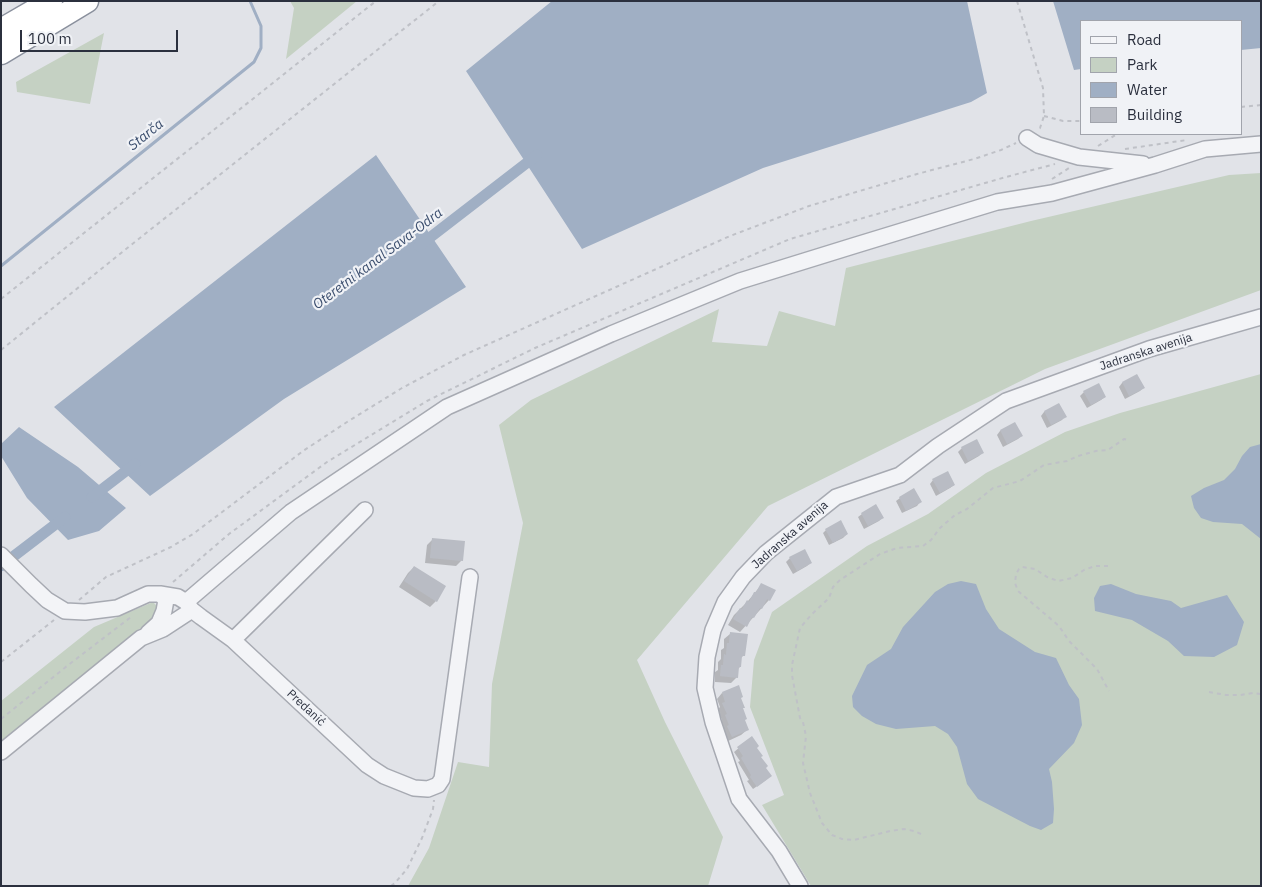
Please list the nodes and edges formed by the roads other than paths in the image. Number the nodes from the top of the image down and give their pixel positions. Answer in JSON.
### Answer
{"nodes":[{"id":1,"x":51,"y":1,"type":"edge"},
{"id":2,"x":87,"y":1,"type":"edge"},
{"id":3,"x":1,"y":30,"type":"edge"},
{"id":4,"x":1,"y":53,"type":"edge"},
{"id":5,"x":1027,"y":138,"type":"road end"},
{"id":6,"x":1261,"y":144,"type":"edge"},
{"id":7,"x":1154,"y":165,"type":"junction"},
{"id":8,"x":1261,"y":317,"type":"edge"},
{"id":9,"x":365,"y":510,"type":"dead end"},
{"id":10,"x":1,"y":555,"type":"edge"},
{"id":11,"x":470,"y":577,"type":"dead end"},
{"id":12,"x":160,"y":594,"type":"junction"},
{"id":13,"x":189,"y":606,"type":"junction"},
{"id":14,"x":140,"y":638,"type":"junction"},
{"id":15,"x":233,"y":640,"type":"junction"},
{"id":16,"x":1,"y":752,"type":"edge"},
{"id":17,"x":800,"y":886,"type":"edge"}],
"edges":[{"from":1,"to":3,"type":"highway"},
{"from":2,"to":4,"type":"highway"},
{"from":5,"to":7,"type":"street"},
{"from":6,"to":7,"type":"street"},
{"from":7,"to":13,"type":"street"},
{"from":8,"to":17,"type":"street","name":"Jadranska avenija"},
{"from":9,"to":15,"type":"street"},
{"from":10,"to":12,"type":"street","name":"Predanić"},
{"from":11,"to":15,"type":"street","name":"Predanić"},
{"from":12,"to":13,"type":"street","name":"Predanić"},
{"from":12,"to":14,"type":"street"},
{"from":13,"to":14,"type":"street"},
{"from":13,"to":15,"type":"street","name":"Predanić"},
{"from":14,"to":16,"type":"street"}]}
